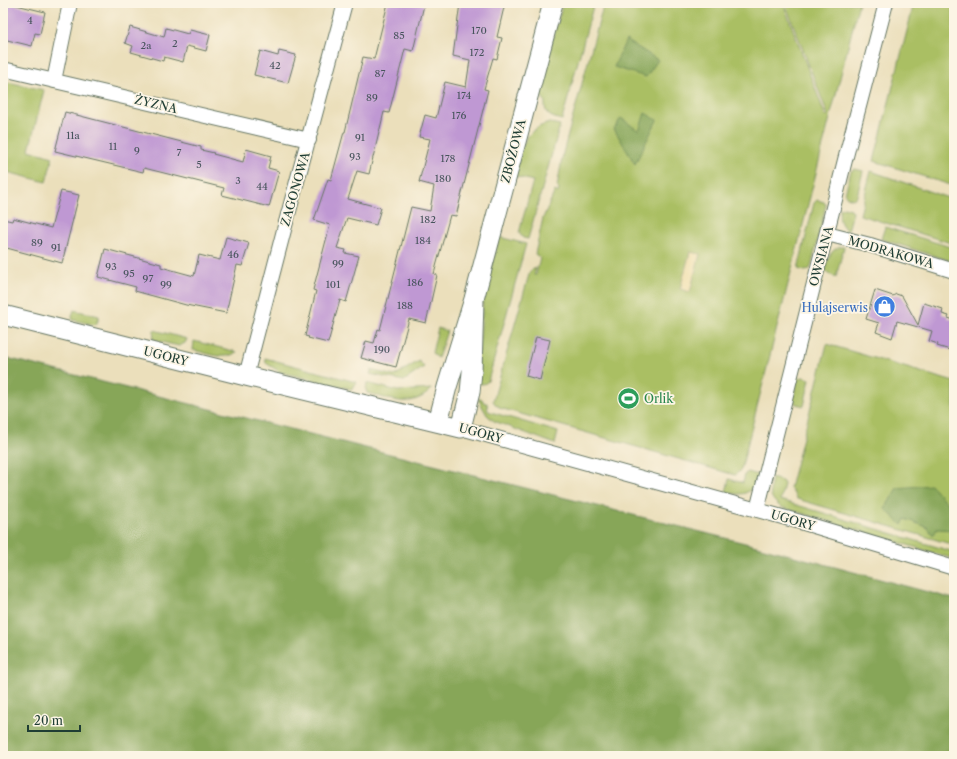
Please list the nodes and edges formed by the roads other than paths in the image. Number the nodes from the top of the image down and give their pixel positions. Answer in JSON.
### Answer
{"nodes":[{"id":1,"x":70,"y":3,"type":"edge"},
{"id":2,"x":346,"y":3,"type":"edge"},
{"id":3,"x":553,"y":3,"type":"edge"},
{"id":4,"x":886,"y":3,"type":"edge"},
{"id":5,"x":3,"y":69,"type":"edge"},
{"id":6,"x":54,"y":81,"type":"junction"},
{"id":7,"x":309,"y":140,"type":"junction"},
{"id":8,"x":827,"y":234,"type":"junction"},
{"id":9,"x":954,"y":271,"type":"edge"},
{"id":10,"x":474,"y":299,"type":"junction"},
{"id":11,"x":3,"y":315,"type":"edge"},
{"id":12,"x":246,"y":376,"type":"junction"},
{"id":13,"x":438,"y":422,"type":"junction"},
{"id":14,"x":461,"y":428,"type":"junction"},
{"id":15,"x":757,"y":510,"type":"junction"},
{"id":16,"x":954,"y":568,"type":"edge"}],
"edges":[{"from":1,"to":6,"type":"street"},
{"from":2,"to":7,"type":"street","name":"ZAGONOWA"},
{"from":3,"to":10,"type":"street","name":"ZBOŻOWA"},
{"from":4,"to":8,"type":"street","name":"OWSIANA"},
{"from":5,"to":6,"type":"street","name":"ŻYZNA"},
{"from":6,"to":7,"type":"street","name":"ŻYZNA"},
{"from":7,"to":12,"type":"street","name":"ZAGONOWA"},
{"from":8,"to":9,"type":"street","name":"MODRAKOWA"},
{"from":8,"to":15,"type":"street","name":"OWSIANA"},
{"from":10,"to":13,"type":"street","name":"ZBOŻOWA"},
{"from":10,"to":14,"type":"street","name":"ZBOŻOWA"},
{"from":11,"to":12,"type":"street","name":"UGORY"},
{"from":12,"to":13,"type":"street","name":"UGORY"},
{"from":13,"to":14,"type":"street","name":"UGORY"},
{"from":14,"to":15,"type":"street","name":"UGORY"},
{"from":15,"to":16,"type":"street","name":"UGORY"}]}
